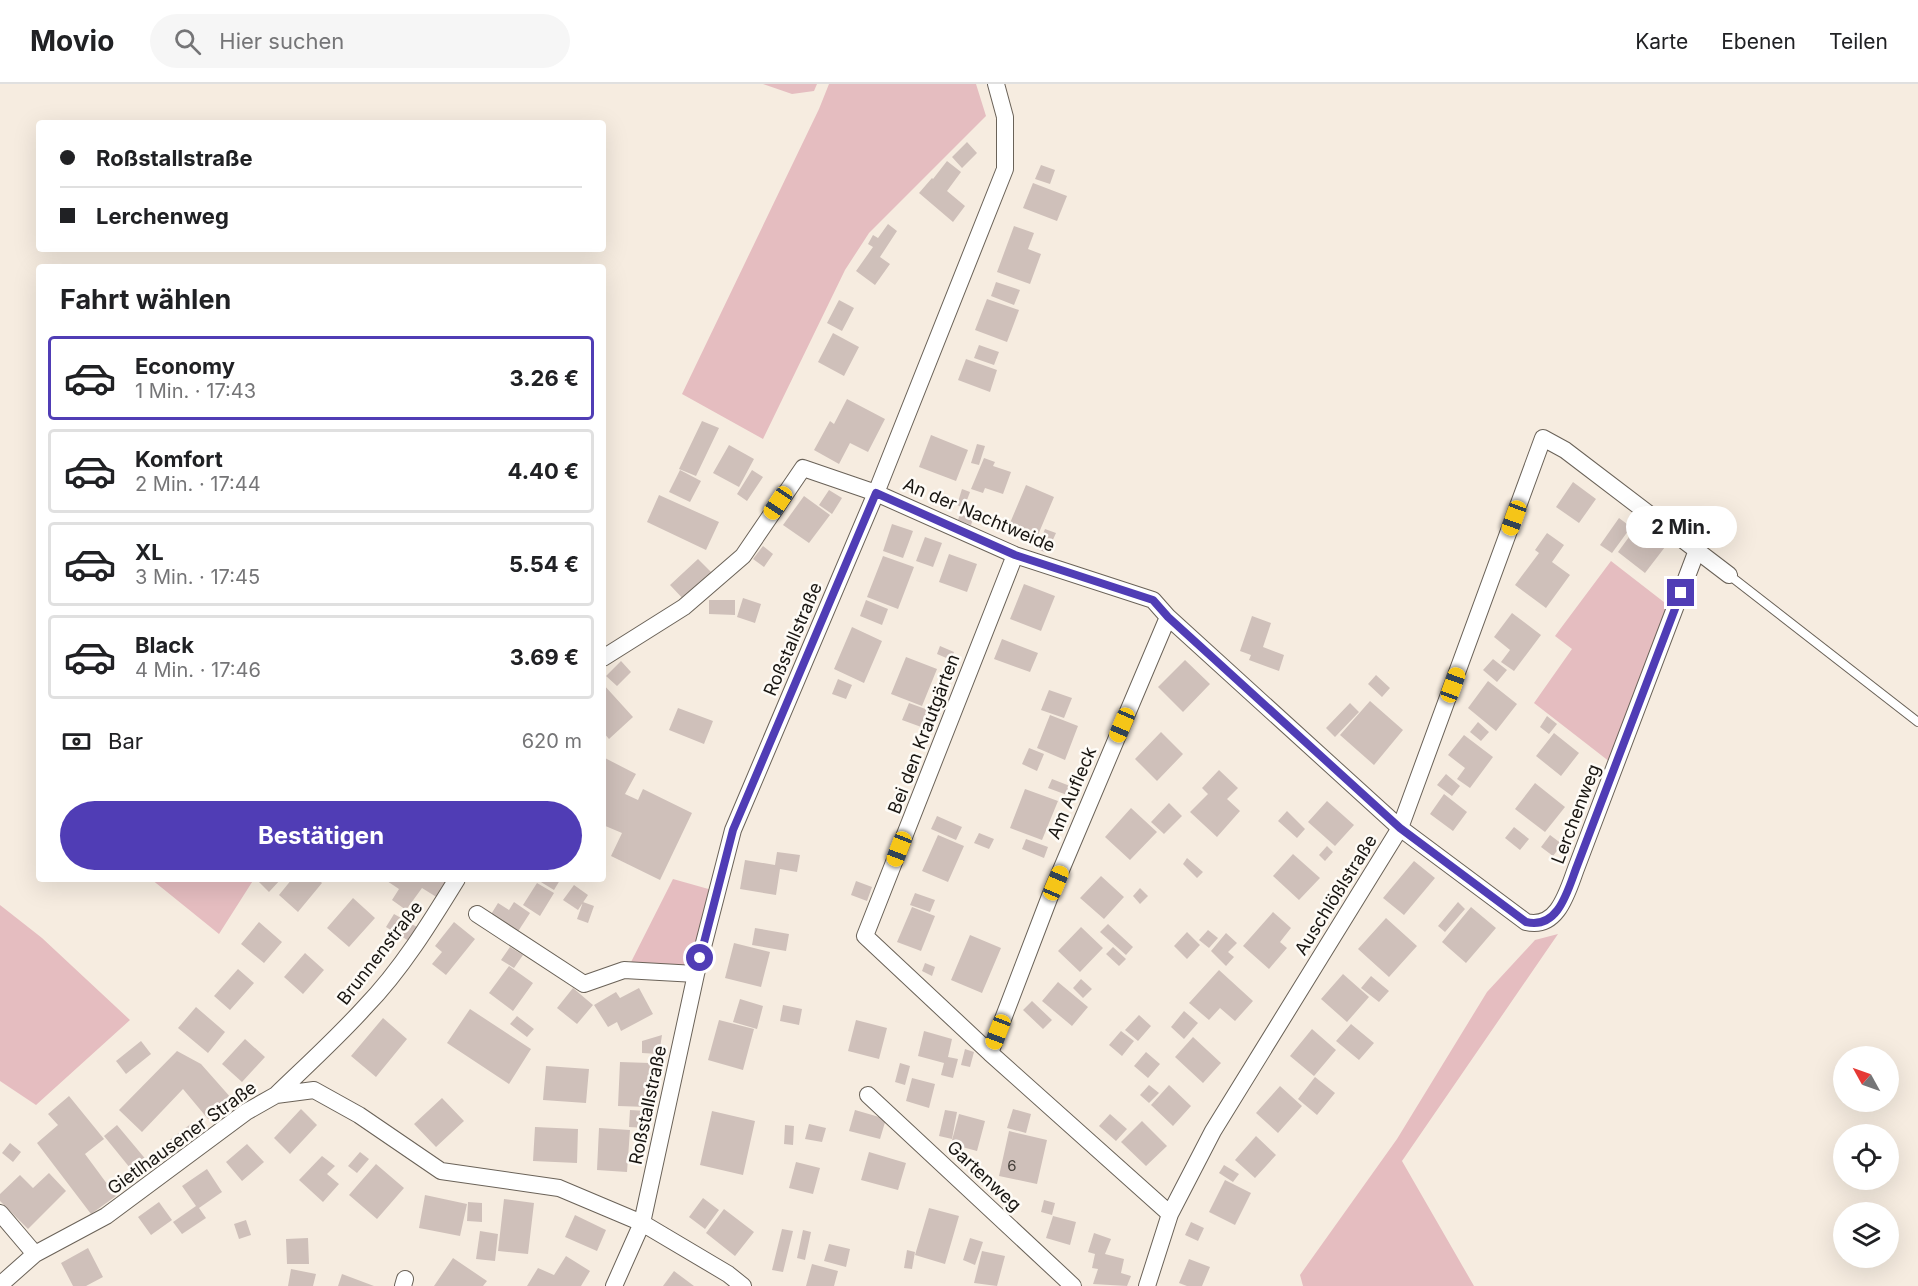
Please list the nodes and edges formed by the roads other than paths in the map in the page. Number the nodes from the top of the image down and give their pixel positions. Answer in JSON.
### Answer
{"nodes":[{"id":1,"x":996,"y":84,"type":"edge"},
{"id":2,"x":876,"y":493,"type":"junction"},
{"id":3,"x":1697,"y":550,"type":"junction"},
{"id":4,"x":1015,"y":555,"type":"junction"},
{"id":5,"x":1729,"y":575,"type":"joint"},
{"id":6,"x":1168,"y":617,"type":"junction"},
{"id":7,"x":606,"y":656,"type":"edge"},
{"id":8,"x":1918,"y":722,"type":"edge"},
{"id":9,"x":1400,"y":828,"type":"junction"},
{"id":10,"x":455,"y":882,"type":"edge"},
{"id":11,"x":477,"y":914,"type":"dead end"},
{"id":12,"x":696,"y":974,"type":"junction"},
{"id":13,"x":990,"y":1053,"type":"junction"},
{"id":14,"x":276,"y":1095,"type":"junction"},
{"id":15,"x":868,"y":1095,"type":"dead end"},
{"id":16,"x":0,"y":1213,"type":"edge"},
{"id":17,"x":1170,"y":1214,"type":"junction"},
{"id":18,"x":642,"y":1223,"type":"junction"},
{"id":19,"x":35,"y":1254,"type":"junction"},
{"id":20,"x":0,"y":1285,"type":"edge"},
{"id":21,"x":614,"y":1286,"type":"edge"},
{"id":22,"x":743,"y":1286,"type":"edge"},
{"id":23,"x":1073,"y":1286,"type":"edge"},
{"id":24,"x":1147,"y":1286,"type":"edge"}],
"edges":[{"from":1,"to":2,"type":"street","name":"Roßstallstraße"},
{"from":2,"to":4,"type":"street","name":"An der Nachtweide"},
{"from":2,"to":7,"type":"street","name":"An der Nachtweide"},
{"from":2,"to":12,"type":"street","name":"Roßstallstraße"},
{"from":3,"to":5,"type":"street"},
{"from":3,"to":9,"type":"street","name":"Lerchenweg"},
{"from":3,"to":9,"type":"street","name":"Auschlößlstraße"},
{"from":4,"to":6,"type":"street","name":"An der Nachtweide"},
{"from":4,"to":13,"type":"street","name":"Bei den Krautgärten"},
{"from":5,"to":8,"type":"lane"},
{"from":6,"to":9,"type":"street"},
{"from":6,"to":13,"type":"street","name":"Am Aufleck"},
{"from":9,"to":17,"type":"street","name":"Auschlößlstraße"},
{"from":10,"to":14,"type":"street","name":"Brunnenstraße"},
{"from":11,"to":12,"type":"street"},
{"from":12,"to":18,"type":"street","name":"Roßstallstraße"},
{"from":13,"to":17,"type":"street"},
{"from":14,"to":18,"type":"street","name":"Gietlhausener Straße"},
{"from":14,"to":19,"type":"street","name":"Gietlhausener Straße"},
{"from":15,"to":23,"type":"street","name":"Gartenweg"},
{"from":16,"to":19,"type":"street"},
{"from":17,"to":24,"type":"street","name":"Auschlößlstraße"},
{"from":18,"to":21,"type":"street","name":"Roßstallstraße"},
{"from":18,"to":22,"type":"street","name":"Gietlhausener Straße"},
{"from":19,"to":20,"type":"street","name":"Gietlhausener Straße"}]}
